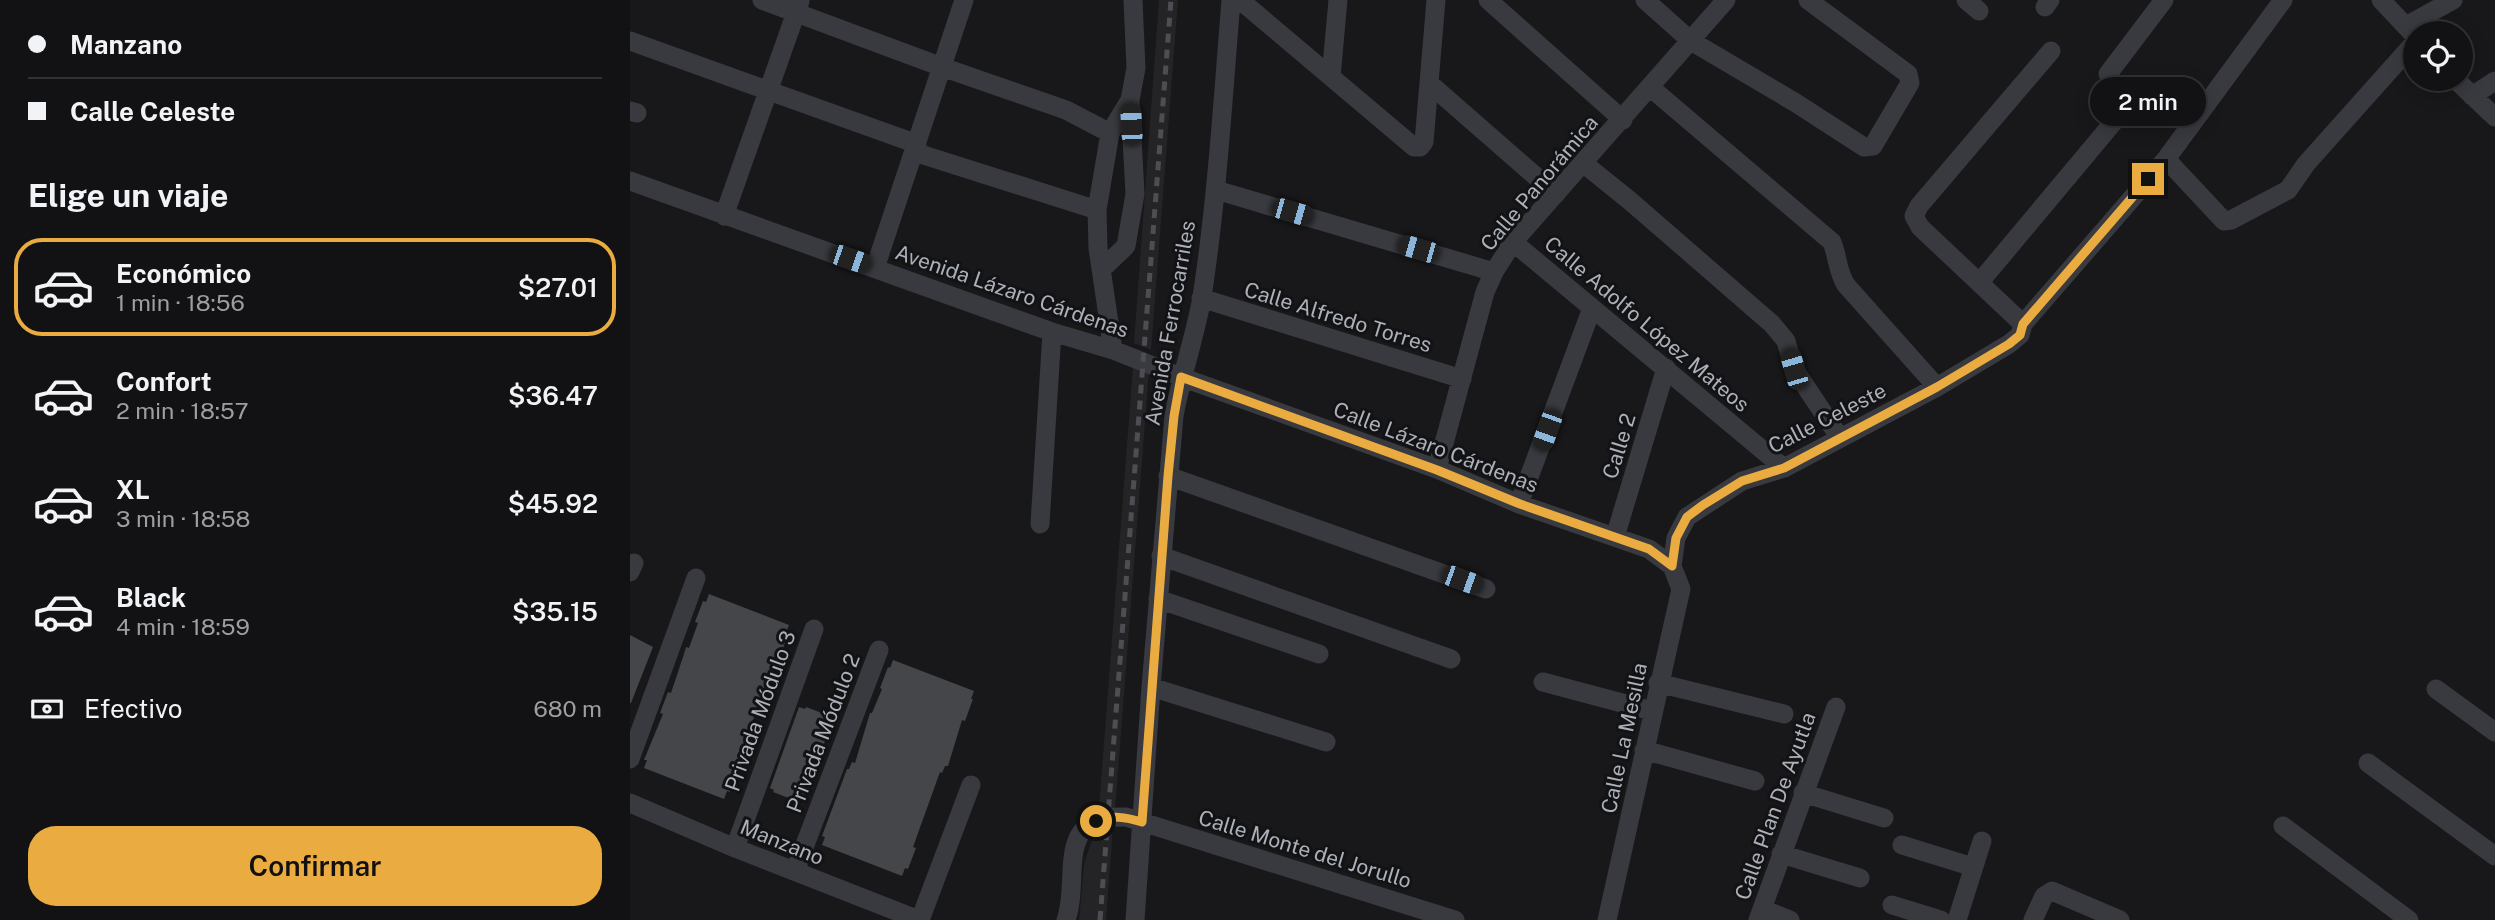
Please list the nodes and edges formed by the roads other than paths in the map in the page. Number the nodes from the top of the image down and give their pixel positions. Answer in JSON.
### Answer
{"nodes":[{"id":1,"x":762,"y":0,"type":"edge"},
{"id":2,"x":964,"y":0,"type":"edge"},
{"id":3,"x":1133,"y":0,"type":"edge"},
{"id":4,"x":1231,"y":0,"type":"edge"},
{"id":5,"x":1240,"y":0,"type":"edge"},
{"id":6,"x":1338,"y":0,"type":"edge"},
{"id":7,"x":1436,"y":0,"type":"edge"},
{"id":8,"x":1488,"y":0,"type":"edge"},
{"id":9,"x":1645,"y":0,"type":"edge"},
{"id":10,"x":1726,"y":0,"type":"edge"},
{"id":11,"x":1808,"y":0,"type":"edge"},
{"id":12,"x":2164,"y":0,"type":"edge"},
{"id":13,"x":2283,"y":0,"type":"edge"},
{"id":14,"x":2381,"y":0,"type":"edge"},
{"id":15,"x":2453,"y":0,"type":"edge"},
{"id":16,"x":799,"y":6,"type":"edge"},
{"id":17,"x":2428,"y":21,"type":"edge"},
{"id":18,"x":2403,"y":25,"type":"edge"},
{"id":19,"x":630,"y":41,"type":"edge"},
{"id":20,"x":1691,"y":41,"type":"junction"},
{"id":21,"x":2403,"y":46,"type":"edge"},
{"id":22,"x":2051,"y":51,"type":"dead end"},
{"id":23,"x":942,"y":67,"type":"junction"},
{"id":24,"x":2108,"y":74,"type":"dead end"},
{"id":25,"x":1331,"y":77,"type":"junction"},
{"id":26,"x":2495,"y":81,"type":"edge"},
{"id":27,"x":1430,"y":84,"type":"junction"},
{"id":28,"x":1651,"y":88,"type":"junction"},
{"id":29,"x":769,"y":90,"type":"junction"},
{"id":30,"x":2467,"y":91,"type":"edge"},
{"id":31,"x":2472,"y":96,"type":"junction"},
{"id":32,"x":1130,"y":100,"type":"junction"},
{"id":33,"x":2495,"y":117,"type":"edge"},
{"id":34,"x":2117,"y":118,"type":"dead end"},
{"id":35,"x":1623,"y":120,"type":"junction"},
{"id":36,"x":1110,"y":133,"type":"junction"},
{"id":37,"x":915,"y":148,"type":"junction"},
{"id":38,"x":2166,"y":159,"type":"junction"},
{"id":39,"x":1583,"y":163,"type":"junction"},
{"id":40,"x":630,"y":181,"type":"edge"},
{"id":41,"x":1216,"y":190,"type":"junction"},
{"id":42,"x":1556,"y":194,"type":"junction"},
{"id":43,"x":1097,"y":209,"type":"junction"},
{"id":44,"x":724,"y":216,"type":"junction"},
{"id":45,"x":1513,"y":242,"type":"junction"},
{"id":46,"x":875,"y":268,"type":"junction"},
{"id":47,"x":1101,"y":270,"type":"junction"},
{"id":48,"x":1493,"y":272,"type":"junction"},
{"id":49,"x":1979,"y":283,"type":"junction"},
{"id":50,"x":1201,"y":298,"type":"junction"},
{"id":51,"x":1592,"y":308,"type":"junction"},
{"id":52,"x":2023,"y":324,"type":"junction"},
{"id":53,"x":1052,"y":332,"type":"junction"},
{"id":54,"x":1113,"y":350,"type":"junction"},
{"id":55,"x":1666,"y":369,"type":"junction"},
{"id":56,"x":1181,"y":377,"type":"junction"},
{"id":57,"x":1462,"y":379,"type":"junction"},
{"id":58,"x":1937,"y":387,"type":"junction"},
{"id":59,"x":1840,"y":438,"type":"junction"},
{"id":60,"x":1784,"y":468,"type":"junction"},
{"id":61,"x":1437,"y":470,"type":"junction"},
{"id":62,"x":1168,"y":476,"type":"junction"},
{"id":63,"x":1520,"y":504,"type":"junction"},
{"id":64,"x":1040,"y":524,"type":"dead end"},
{"id":65,"x":1615,"y":537,"type":"junction"},
{"id":66,"x":1161,"y":556,"type":"junction"},
{"id":67,"x":1672,"y":566,"type":"junction"},
{"id":68,"x":696,"y":578,"type":"dead end"},
{"id":69,"x":1486,"y":589,"type":"dead end"},
{"id":70,"x":1158,"y":599,"type":"junction"},
{"id":71,"x":814,"y":629,"type":"dead end"},
{"id":72,"x":879,"y":650,"type":"dead end"},
{"id":73,"x":1319,"y":654,"type":"dead end"},
{"id":74,"x":1451,"y":659,"type":"dead end"},
{"id":75,"x":1543,"y":682,"type":"dead end"},
{"id":76,"x":1658,"y":683,"type":"junction"},
{"id":77,"x":1151,"y":687,"type":"junction"},
{"id":78,"x":2436,"y":689,"type":"dead end"},
{"id":79,"x":1836,"y":707,"type":"dead end"},
{"id":80,"x":1652,"y":711,"type":"junction"},
{"id":81,"x":1784,"y":714,"type":"dead end"},
{"id":82,"x":2495,"y":732,"type":"edge"},
{"id":83,"x":1326,"y":742,"type":"dead end"},
{"id":84,"x":1644,"y":750,"type":"junction"},
{"id":85,"x":630,"y":759,"type":"edge"},
{"id":86,"x":2368,"y":763,"type":"dead end"},
{"id":87,"x":1755,"y":780,"type":"dead end"},
{"id":88,"x":971,"y":785,"type":"dead end"},
{"id":89,"x":1803,"y":793,"type":"junction"},
{"id":90,"x":630,"y":803,"type":"edge"},
{"id":91,"x":1884,"y":818,"type":"dead end"},
{"id":92,"x":1142,"y":822,"type":"junction"},
{"id":93,"x":2283,"y":826,"type":"dead end"},
{"id":94,"x":1982,"y":841,"type":"dead end"},
{"id":95,"x":1902,"y":845,"type":"dead end"},
{"id":96,"x":735,"y":848,"type":"junction"},
{"id":97,"x":1782,"y":854,"type":"junction"},
{"id":98,"x":2495,"y":856,"type":"edge"},
{"id":99,"x":1973,"y":867,"type":"junction"},
{"id":100,"x":795,"y":871,"type":"junction"},
{"id":101,"x":1860,"y":878,"type":"dead end"},
{"id":102,"x":1892,"y":905,"type":"dead end"},
{"id":103,"x":1760,"y":915,"type":"edge"},
{"id":104,"x":919,"y":920,"type":"edge"},
{"id":105,"x":1066,"y":920,"type":"edge"},
{"id":106,"x":1135,"y":920,"type":"edge"},
{"id":107,"x":1455,"y":920,"type":"edge"},
{"id":108,"x":1607,"y":920,"type":"edge"},
{"id":109,"x":1790,"y":920,"type":"edge"},
{"id":110,"x":1941,"y":920,"type":"edge"},
{"id":111,"x":1957,"y":920,"type":"edge"},
{"id":112,"x":2033,"y":920,"type":"edge"},
{"id":113,"x":2120,"y":920,"type":"edge"},
{"id":114,"x":2409,"y":920,"type":"edge"}],
"edges":[{"from":1,"to":16,"type":"street"},
{"from":2,"to":23,"type":"street"},
{"from":3,"to":32,"type":"street"},
{"from":4,"to":41,"type":"street","name":"Avenida Ferrocarriles"},
{"from":5,"to":25,"type":"street"},
{"from":6,"to":25,"type":"street"},
{"from":7,"to":27,"type":"street"},
{"from":8,"to":35,"type":"street"},
{"from":9,"to":20,"type":"street"},
{"from":10,"to":20,"type":"street","name":"Calle Panorámica"},
{"from":11,"to":20,"type":"street"},
{"from":12,"to":24,"type":"street"},
{"from":13,"to":38,"type":"street","name":"Calle Celeste"},
{"from":14,"to":18,"type":"street"},
{"from":15,"to":17,"type":"street"},
{"from":16,"to":23,"type":"street"},
{"from":16,"to":29,"type":"street"},
{"from":19,"to":29,"type":"street"},
{"from":20,"to":28,"type":"street","name":"Calle Panorámica"},
{"from":21,"to":38,"type":"street"},
{"from":22,"to":49,"type":"street"},
{"from":23,"to":36,"type":"street"},
{"from":23,"to":37,"type":"street"},
{"from":25,"to":27,"type":"street"},
{"from":26,"to":31,"type":"street"},
{"from":27,"to":42,"type":"street"},
{"from":28,"to":35,"type":"street","name":"Calle Panorámica"},
{"from":28,"to":58,"type":"street"},
{"from":29,"to":37,"type":"street"},
{"from":29,"to":44,"type":"street"},
{"from":30,"to":31,"type":"street"},
{"from":31,"to":33,"type":"street"},
{"from":32,"to":36,"type":"street"},
{"from":32,"to":47,"type":"street"},
{"from":34,"to":49,"type":"street"},
{"from":35,"to":39,"type":"street","name":"Calle Panorámica"},
{"from":36,"to":43,"type":"street"},
{"from":37,"to":43,"type":"street"},
{"from":37,"to":46,"type":"street"},
{"from":38,"to":52,"type":"street","name":"Calle Celeste"},
{"from":39,"to":42,"type":"street","name":"Calle Panorámica"},
{"from":39,"to":59,"type":"street"},
{"from":40,"to":44,"type":"street","name":"Avenida Lázaro Cárdenas"},
{"from":41,"to":48,"type":"street"},
{"from":41,"to":50,"type":"street","name":"Avenida Ferrocarriles"},
{"from":42,"to":45,"type":"street","name":"Calle Panorámica"},
{"from":43,"to":47,"type":"street"},
{"from":44,"to":46,"type":"street","name":"Avenida Lázaro Cárdenas"},
{"from":45,"to":48,"type":"street","name":"Calle Panorámica"},
{"from":45,"to":51,"type":"street","name":"Calle Adolfo López Mateos"},
{"from":46,"to":53,"type":"street","name":"Avenida Lázaro Cárdenas"},
{"from":47,"to":54,"type":"street"},
{"from":48,"to":57,"type":"street","name":"Calle Panorámica"},
{"from":49,"to":52,"type":"street"},
{"from":50,"to":56,"type":"street","name":"Avenida Ferrocarriles"},
{"from":50,"to":57,"type":"street","name":"Calle Alfredo Torres"},
{"from":51,"to":55,"type":"street","name":"Calle Adolfo López Mateos"},
{"from":51,"to":63,"type":"street"},
{"from":52,"to":58,"type":"street","name":"Calle Celeste"},
{"from":53,"to":54,"type":"street","name":"Avenida Lázaro Cárdenas"},
{"from":53,"to":64,"type":"street"},
{"from":54,"to":56,"type":"street","name":"Avenida Lázaro Cárdenas"},
{"from":55,"to":60,"type":"street","name":"Calle Adolfo López Mateos"},
{"from":55,"to":65,"type":"street","name":"Calle 2"},
{"from":56,"to":61,"type":"street","name":"Calle Lázaro Cárdenas"},
{"from":56,"to":62,"type":"street","name":"Avenida Ferrocarriles"},
{"from":57,"to":61,"type":"street","name":"Calle Panorámica"},
{"from":58,"to":59,"type":"street","name":"Calle Celeste"},
{"from":59,"to":60,"type":"street","name":"Calle Celeste"},
{"from":60,"to":67,"type":"street","name":"Calle Celeste"},
{"from":61,"to":63,"type":"street","name":"Calle Lázaro Cárdenas"},
{"from":62,"to":66,"type":"street","name":"Avenida Ferrocarriles"},
{"from":62,"to":69,"type":"street"},
{"from":63,"to":65,"type":"street","name":"Calle Lázaro Cárdenas"},
{"from":65,"to":67,"type":"street","name":"Calle Lázaro Cárdenas"},
{"from":66,"to":70,"type":"street","name":"Avenida Ferrocarriles"},
{"from":66,"to":74,"type":"street"},
{"from":67,"to":76,"type":"street","name":"Calle La Mesilla"},
{"from":68,"to":85,"type":"street"},
{"from":70,"to":73,"type":"street"},
{"from":70,"to":77,"type":"street","name":"Avenida Ferrocarriles"},
{"from":71,"to":96,"type":"street","name":"Privada Módulo 3"},
{"from":72,"to":100,"type":"street","name":"Privada Módulo 2"},
{"from":75,"to":80,"type":"street"},
{"from":76,"to":80,"type":"street","name":"Calle La Mesilla"},
{"from":76,"to":81,"type":"street"},
{"from":77,"to":83,"type":"street"},
{"from":77,"to":92,"type":"street","name":"Avenida Ferrocarriles"},
{"from":78,"to":82,"type":"street"},
{"from":79,"to":89,"type":"street","name":"Calle Plan De Ayutla"},
{"from":80,"to":84,"type":"street","name":"Calle La Mesilla"},
{"from":84,"to":87,"type":"street"},
{"from":84,"to":108,"type":"street","name":"Calle La Mesilla"},
{"from":86,"to":98,"type":"street"},
{"from":88,"to":104,"type":"street"},
{"from":89,"to":91,"type":"street"},
{"from":89,"to":97,"type":"street","name":"Calle Plan De Ayutla"},
{"from":90,"to":96,"type":"street","name":"Manzano"},
{"from":92,"to":105,"type":"street"},
{"from":92,"to":106,"type":"street","name":"Avenida Ferrocarriles"},
{"from":92,"to":107,"type":"street","name":"Calle Monte del Jorullo"},
{"from":93,"to":114,"type":"street"},
{"from":94,"to":99,"type":"street"},
{"from":95,"to":99,"type":"street"},
{"from":96,"to":100,"type":"street","name":"Manzano"},
{"from":97,"to":101,"type":"street"},
{"from":97,"to":103,"type":"street","name":"Calle Plan De Ayutla"},
{"from":99,"to":111,"type":"street"},
{"from":100,"to":104,"type":"street","name":"Manzano"},
{"from":102,"to":110,"type":"street"},
{"from":103,"to":109,"type":"street"},
{"from":112,"to":113,"type":"street"}]}
